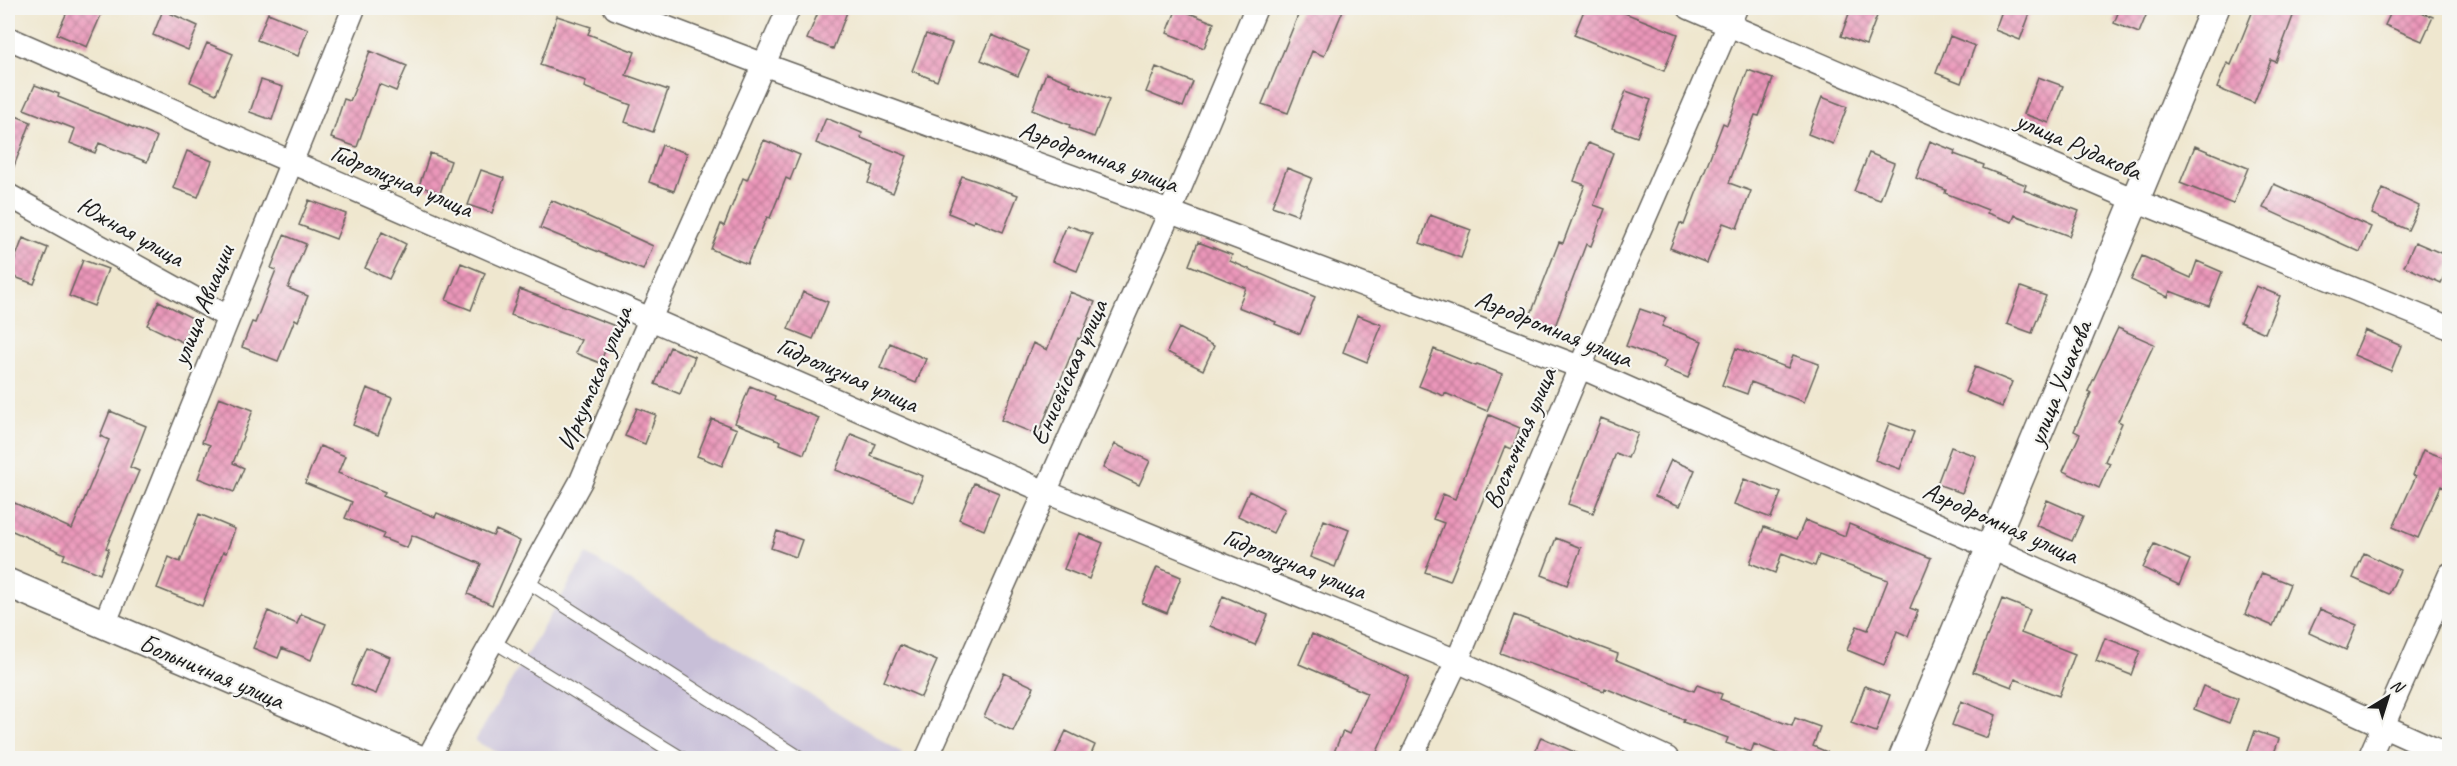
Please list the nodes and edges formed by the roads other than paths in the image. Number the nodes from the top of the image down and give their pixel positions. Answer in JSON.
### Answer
{"nodes":[{"id":1,"x":354,"y":8,"type":"edge"},
{"id":2,"x":615,"y":8,"type":"edge"},
{"id":3,"x":789,"y":8,"type":"edge"},
{"id":4,"x":1256,"y":8,"type":"edge"},
{"id":5,"x":1689,"y":8,"type":"edge"},
{"id":6,"x":2214,"y":8,"type":"edge"},
{"id":7,"x":1733,"y":15,"type":"edge"},
{"id":8,"x":8,"y":38,"type":"edge"},
{"id":9,"x":765,"y":65,"type":"junction"},
{"id":10,"x":290,"y":162,"type":"junction"},
{"id":11,"x":8,"y":195,"type":"edge"},
{"id":12,"x":2134,"y":200,"type":"junction"},
{"id":13,"x":1170,"y":212,"type":"junction"},
{"id":14,"x":228,"y":317,"type":"junction"},
{"id":15,"x":650,"y":319,"type":"junction"},
{"id":16,"x":2450,"y":328,"type":"edge"},
{"id":17,"x":1580,"y":367,"type":"junction"},
{"id":18,"x":1046,"y":492,"type":"junction"},
{"id":19,"x":1991,"y":548,"type":"junction"},
{"id":20,"x":2450,"y":574,"type":"edge"},
{"id":21,"x":526,"y":581,"type":"junction"},
{"id":22,"x":8,"y":583,"type":"edge"},
{"id":23,"x":104,"y":625,"type":"junction"},
{"id":24,"x":491,"y":640,"type":"junction"},
{"id":25,"x":1457,"y":661,"type":"junction"},
{"id":26,"x":2382,"y":727,"type":"junction"},
{"id":27,"x":2450,"y":756,"type":"edge"},
{"id":28,"x":416,"y":759,"type":"edge"},
{"id":29,"x":428,"y":759,"type":"edge"},
{"id":30,"x":682,"y":759,"type":"edge"},
{"id":31,"x":801,"y":759,"type":"edge"},
{"id":32,"x":927,"y":759,"type":"edge"},
{"id":33,"x":1411,"y":759,"type":"edge"},
{"id":34,"x":1667,"y":759,"type":"edge"},
{"id":35,"x":1903,"y":759,"type":"edge"},
{"id":36,"x":2369,"y":759,"type":"edge"}],
"edges":[{"from":1,"to":10,"type":"street","name":"улица Авиации"},
{"from":2,"to":9,"type":"street","name":"Аэродромная улица"},
{"from":3,"to":9,"type":"street","name":"Иркутская улица"},
{"from":4,"to":13,"type":"street","name":"Енисейская улица"},
{"from":5,"to":7,"type":"street","name":"улица Рудакова"},
{"from":6,"to":12,"type":"street","name":"улица Ушакова"},
{"from":7,"to":12,"type":"street","name":"улица Рудакова"},
{"from":7,"to":17,"type":"street","name":"Восточная улица"},
{"from":8,"to":10,"type":"street","name":"Гидролизная улица"},
{"from":9,"to":13,"type":"street","name":"Аэродромная улица"},
{"from":9,"to":15,"type":"street","name":"Иркутская улица"},
{"from":10,"to":14,"type":"street","name":"улица Авиации"},
{"from":10,"to":15,"type":"street","name":"Гидролизная улица"},
{"from":11,"to":14,"type":"street","name":"Южная улица"},
{"from":12,"to":16,"type":"street","name":"улица Рудакова"},
{"from":12,"to":19,"type":"street","name":"улица Ушакова"},
{"from":13,"to":17,"type":"street","name":"Аэродромная улица"},
{"from":13,"to":18,"type":"street","name":"Енисейская улица"},
{"from":14,"to":23,"type":"street","name":"улица Авиации"},
{"from":15,"to":18,"type":"street","name":"Гидролизная улица"},
{"from":15,"to":21,"type":"street","name":"Иркутская улица"},
{"from":17,"to":19,"type":"street","name":"Аэродромная улица"},
{"from":17,"to":25,"type":"street","name":"Восточная улица"},
{"from":18,"to":25,"type":"street","name":"Гидролизная улица"},
{"from":18,"to":32,"type":"street","name":"Енисейская улица"},
{"from":19,"to":26,"type":"street","name":"Аэродромная улица"},
{"from":19,"to":35,"type":"street","name":"улица Ушакова"},
{"from":20,"to":26,"type":"street"},
{"from":21,"to":24,"type":"street","name":"Иркутская улица"},
{"from":21,"to":31,"type":"lane"},
{"from":22,"to":23,"type":"street","name":"Больничная улица"},
{"from":23,"to":28,"type":"street","name":"Больничная улица"},
{"from":24,"to":29,"type":"street","name":"Иркутская улица"},
{"from":24,"to":30,"type":"lane"},
{"from":25,"to":33,"type":"street","name":"Восточная улица"},
{"from":25,"to":34,"type":"street","name":"Гидролизная улица"},
{"from":26,"to":27,"type":"street","name":"Аэродромная улица"},
{"from":26,"to":36,"type":"street"}]}
